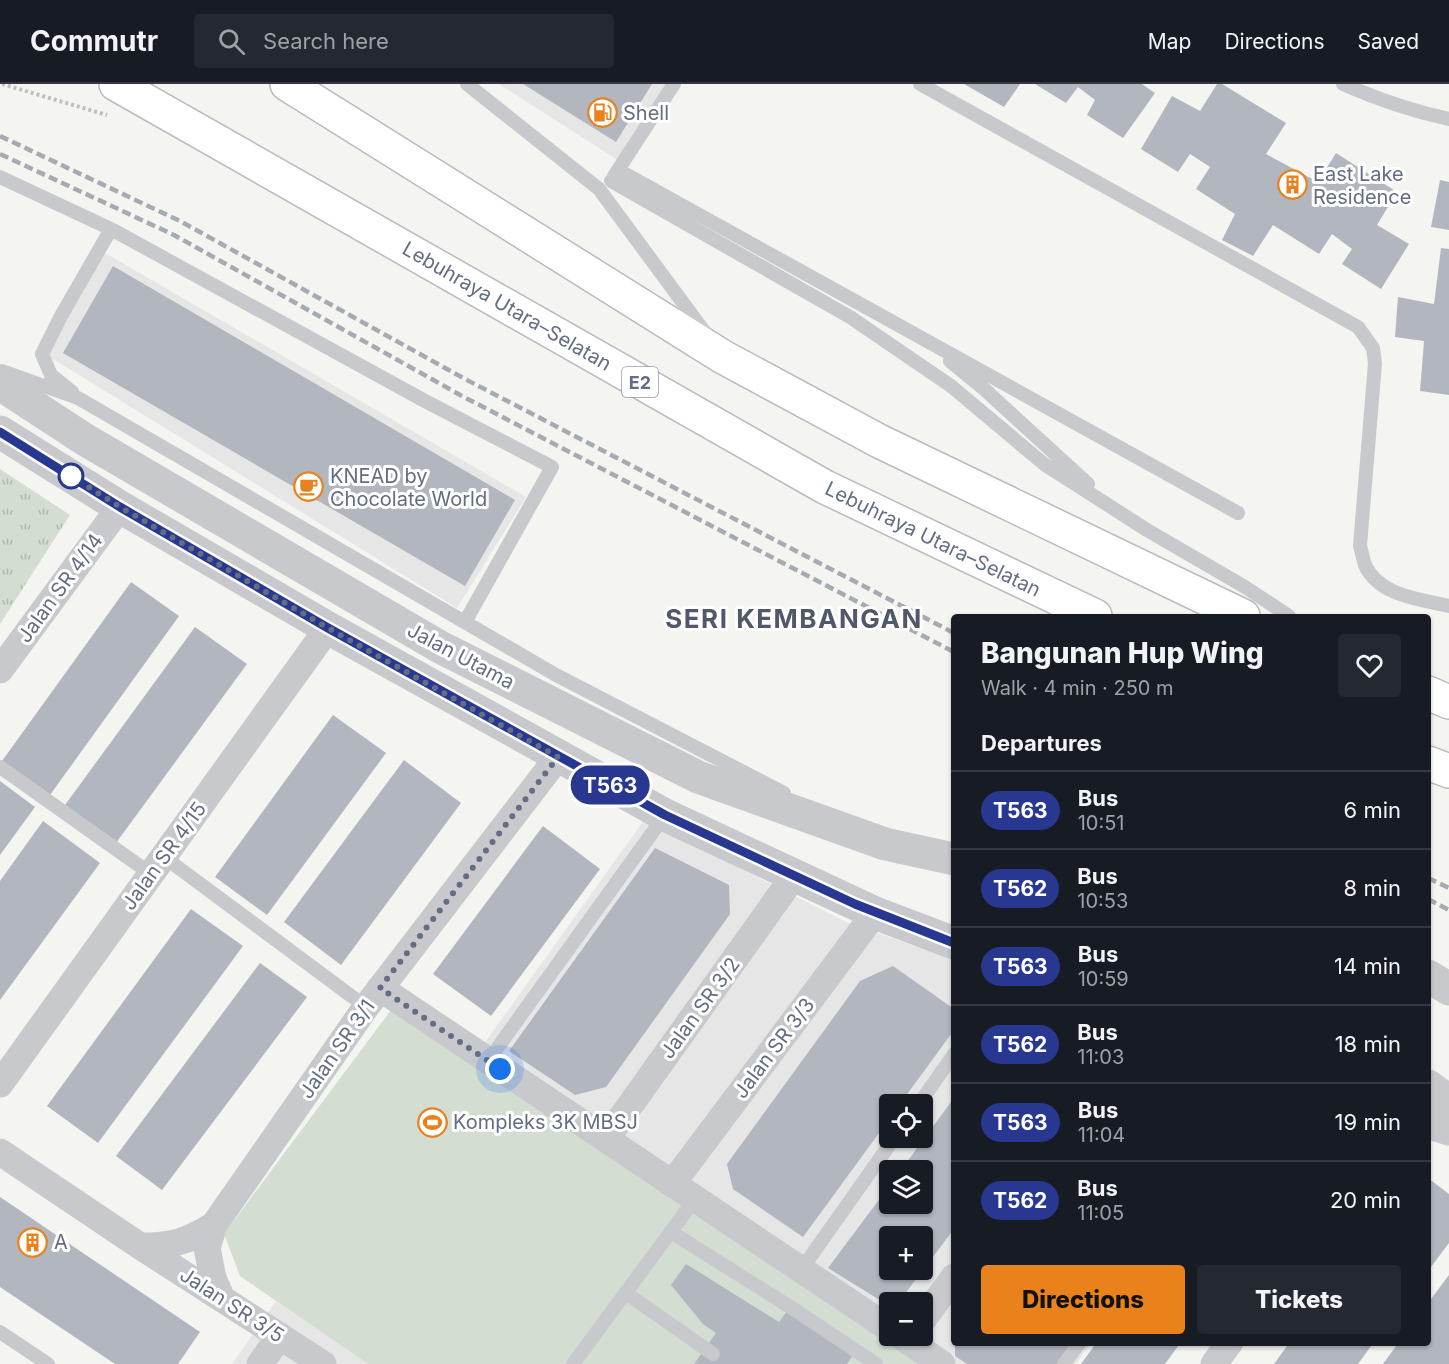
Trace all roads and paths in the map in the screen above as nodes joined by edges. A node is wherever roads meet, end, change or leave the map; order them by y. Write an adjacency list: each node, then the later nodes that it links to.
1 (2, 84): 8 (path)
2 (116, 84): 23 (highway, Lebuhraya Utara–Selatan / E2)
3 (287, 84): 14 (highway)
4 (467, 84): 11 (lane)
5 (674, 84): 11 (lane)
6 (920, 84): 22 (lane)
7 (1343, 84): 9 (lane)
8 (110, 116)
9 (1449, 119)
10 (0, 177): 12 (lane)
11 (610, 180): 13 (lane); 14 (lane); 20 (lane)
12 (111, 229): 17 (lane); 26 (lane)
13 (921, 337): 20 (lane); 21 (lane)
14 (723, 357): 24 (highway)
15 (0, 370): 17 (lane)
16 (0, 384): 36 (street, Jalan Utama)
17 (78, 398): 26 (lane)
18 (0, 432): 19 (street, Jalan Utama)
19 (120, 507): 27 (street, Jalan Utama); 28 (street, Jalan SR 4/14)
20 (1114, 508): 25 (lane)
21 (1238, 513)
22 (1449, 606)
23 (1091, 614)
24 (1239, 614)
25 (1286, 614)
26 (465, 622): 36 (lane)
27 (328, 628): 31 (street, Jalan Utama); 38 (street, Jalan SR 4/15)
28 (0, 670)
29 (1431, 694): 30 (highway)
30 (1449, 702)
31 (558, 757): 35 (street, Jalan Utama); 45 (street, Jalan SR 3/1)
32 (1431, 764): 34 (highway)
33 (0, 767): 38 (lane)
34 (1449, 771)
35 (665, 815): 39 (street, Jalan Utama); 47 (lane)
36 (885, 844): 37 (street, Jalan Utama)
37 (951, 858)
38 (157, 865): 45 (lane); 48 (street, Jalan SR 4/15)
39 (794, 876): 40 (street, Jalan Utama); 55 (street, Jalan SR 3/2)
40 (875, 913): 41 (street, Jalan Utama); 58 (street, Jalan SR 3/3)
41 (951, 942)
42 (1431, 978): 44 (street)
43 (1431, 988): 44 (street)
44 (1449, 990)
45 (373, 997): 47 (street); 60 (street, Jalan SR 3/1)
46 (951, 1058): 50 (lane)
47 (488, 1061): 55 (street)
48 (0, 1084)
49 (1431, 1088): 52 (street)
50 (925, 1094)
51 (1431, 1099): 52 (street)
52 (1449, 1103)
53 (1431, 1123): 54 (street)
54 (1449, 1129)
55 (606, 1139): 58 (street)
56 (887, 1148): 63 (lane)
57 (0, 1152): 62 (street, Jalan SR 3/5)
58 (672, 1184): 59 (street)
59 (695, 1199): 61 (lane); 63 (street)
60 (214, 1226): 62 (street, Jalan SR 3/1); 66 (street)
61 (671, 1232): 65 (lane); 79 (lane)
62 (140, 1246): 66 (street, Jalan SR 3/5)
63 (801, 1270): 68 (street)
64 (951, 1280): 67 (street)
65 (626, 1293): 74 (lane); 78 (lane)
66 (222, 1299): 70 (street, Jalan SR 3/5)
67 (933, 1301)
68 (879, 1316)
69 (0, 1332): 75 (lane)
70 (280, 1336): 76 (street); 77 (street, Jalan SR 3/5)
71 (922, 1346): 80 (street)
72 (1077, 1346): 81 (lane)
73 (1227, 1346): 82 (street)
74 (713, 1354)
75 (48, 1364)
76 (260, 1364)
77 (323, 1364)
78 (573, 1364)
79 (876, 1364)
80 (942, 1364)
81 (1064, 1364)
82 (1214, 1364)

